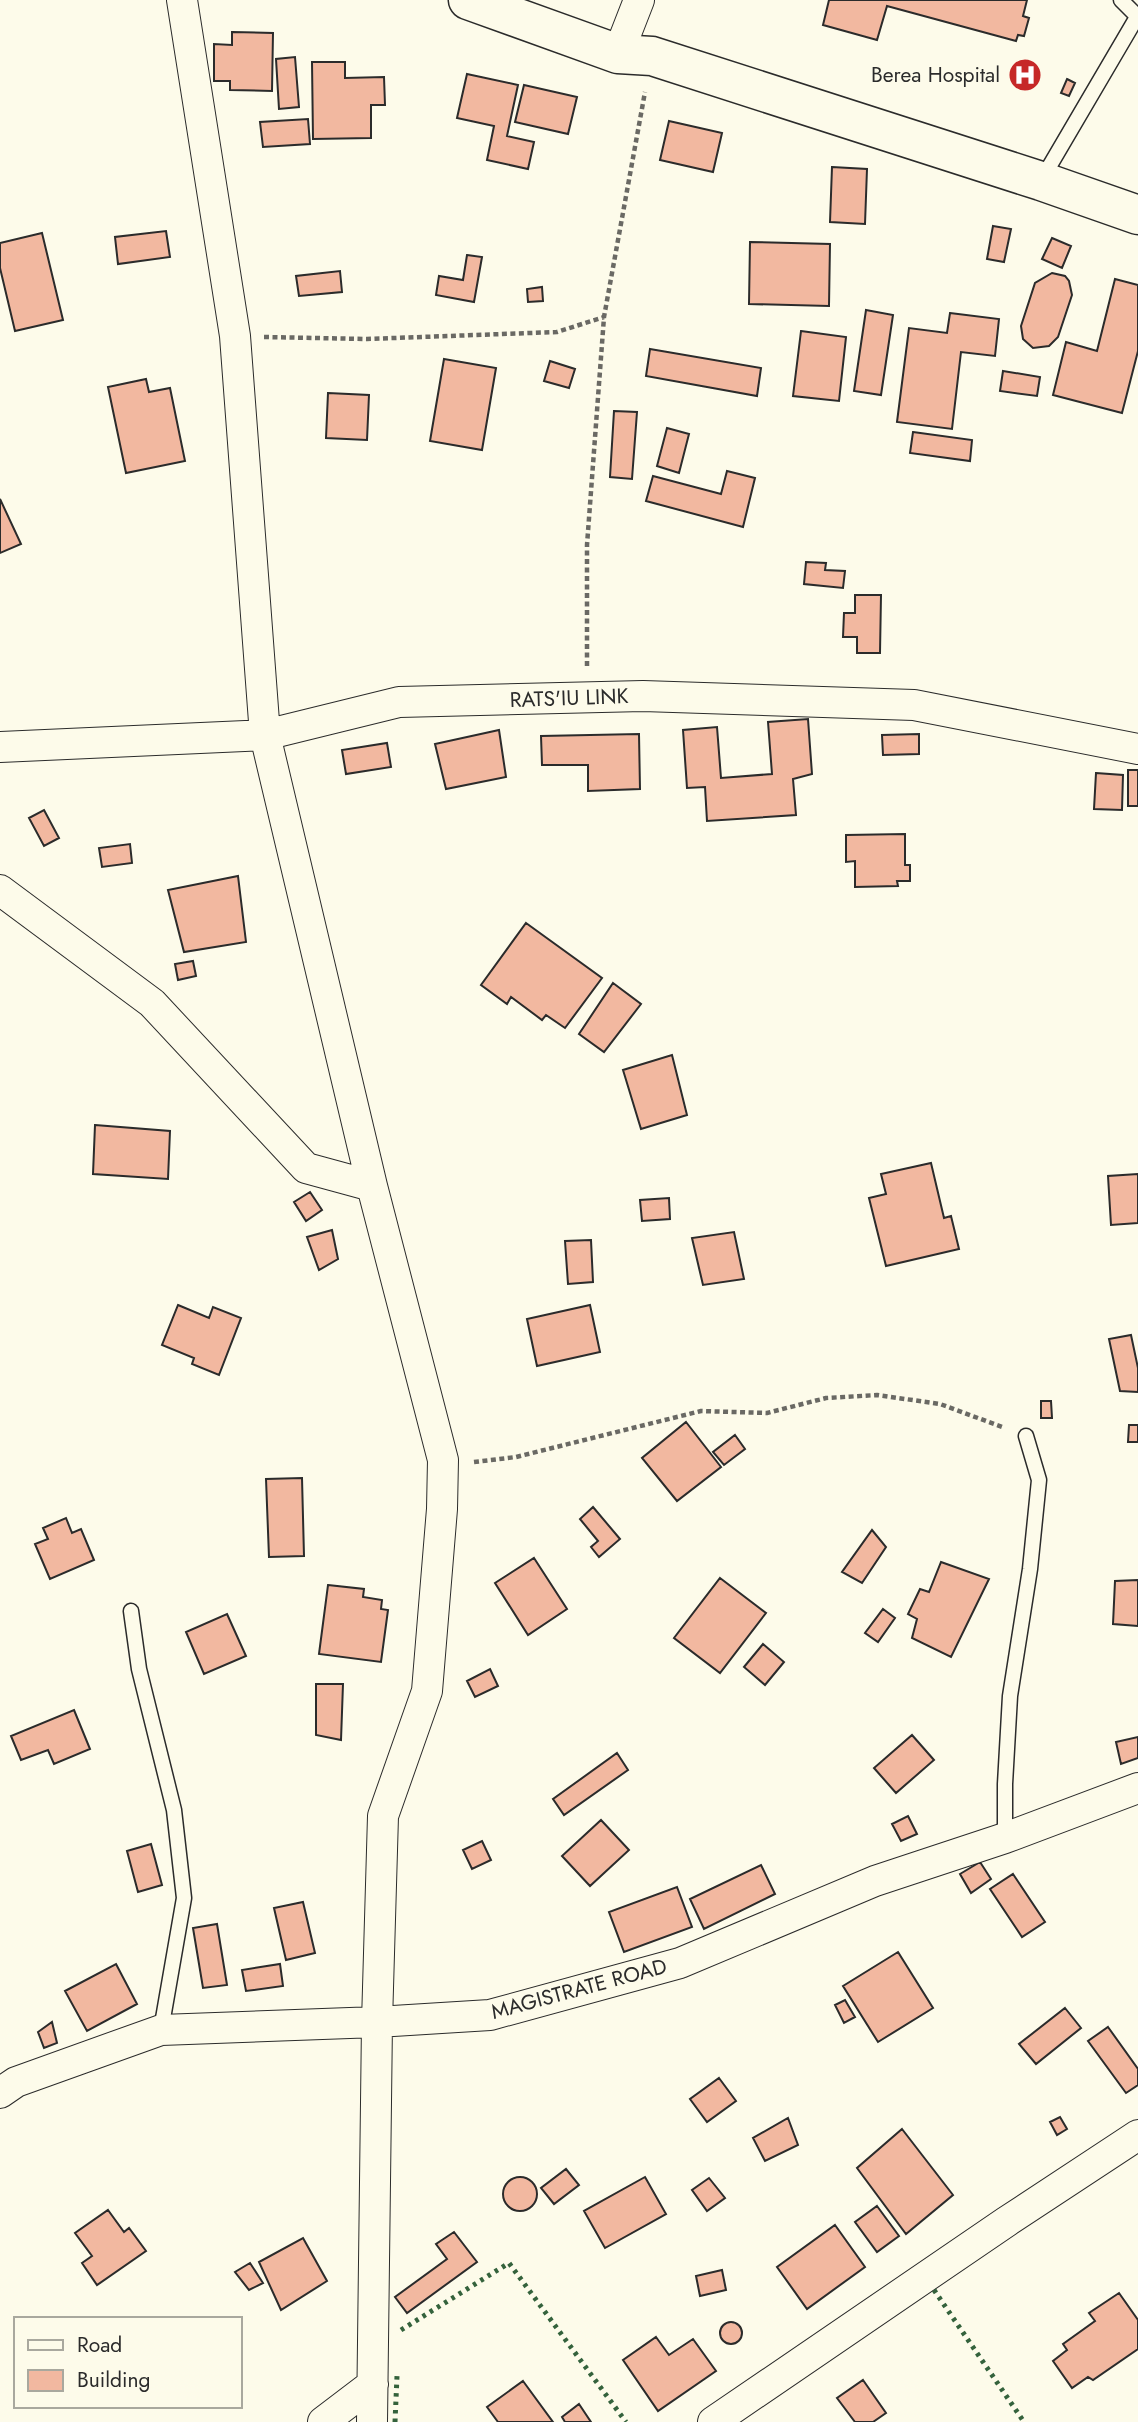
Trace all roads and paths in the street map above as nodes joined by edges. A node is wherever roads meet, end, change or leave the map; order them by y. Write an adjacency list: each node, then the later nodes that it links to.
1 (181, 0): 10 (street)
2 (468, 0): 6 (main road)
3 (639, 0): 6 (street)
4 (1121, 0): 5 (lane)
5 (1137, 17): 7 (lane)
6 (635, 55): 7 (main road); 9 (path)
7 (1041, 181): 8 (main road)
8 (1138, 215)
9 (604, 317): 10 (path); 11 (path)
10 (235, 336): 12 (street)
11 (586, 699): 12 (street, RATS'IU LINK); 14 (street, RATS'IU LINK)
12 (265, 735): 13 (street, RATS'IU LINK); 16 (street)
13 (0, 747)
14 (1138, 748)
15 (0, 890): 16 (street)
16 (372, 1186): 18 (street)
17 (1026, 1436): 18 (path); 21 (lane)
18 (443, 1460): 22 (street)
19 (131, 1611): 23 (lane)
20 (1138, 1788): 21 (street, MAGISTRATE ROAD)
21 (1005, 1838): 22 (street, MAGISTRATE ROAD)
22 (377, 2022): 23 (street, MAGISTRATE ROAD); 26 (street)
23 (161, 2030): 24 (street, MAGISTRATE ROAD)
24 (0, 2093)
25 (1138, 2135): 29 (street)
26 (373, 2384): 27 (street); 28 (street)
27 (323, 2422)
28 (372, 2422)
29 (713, 2422)

